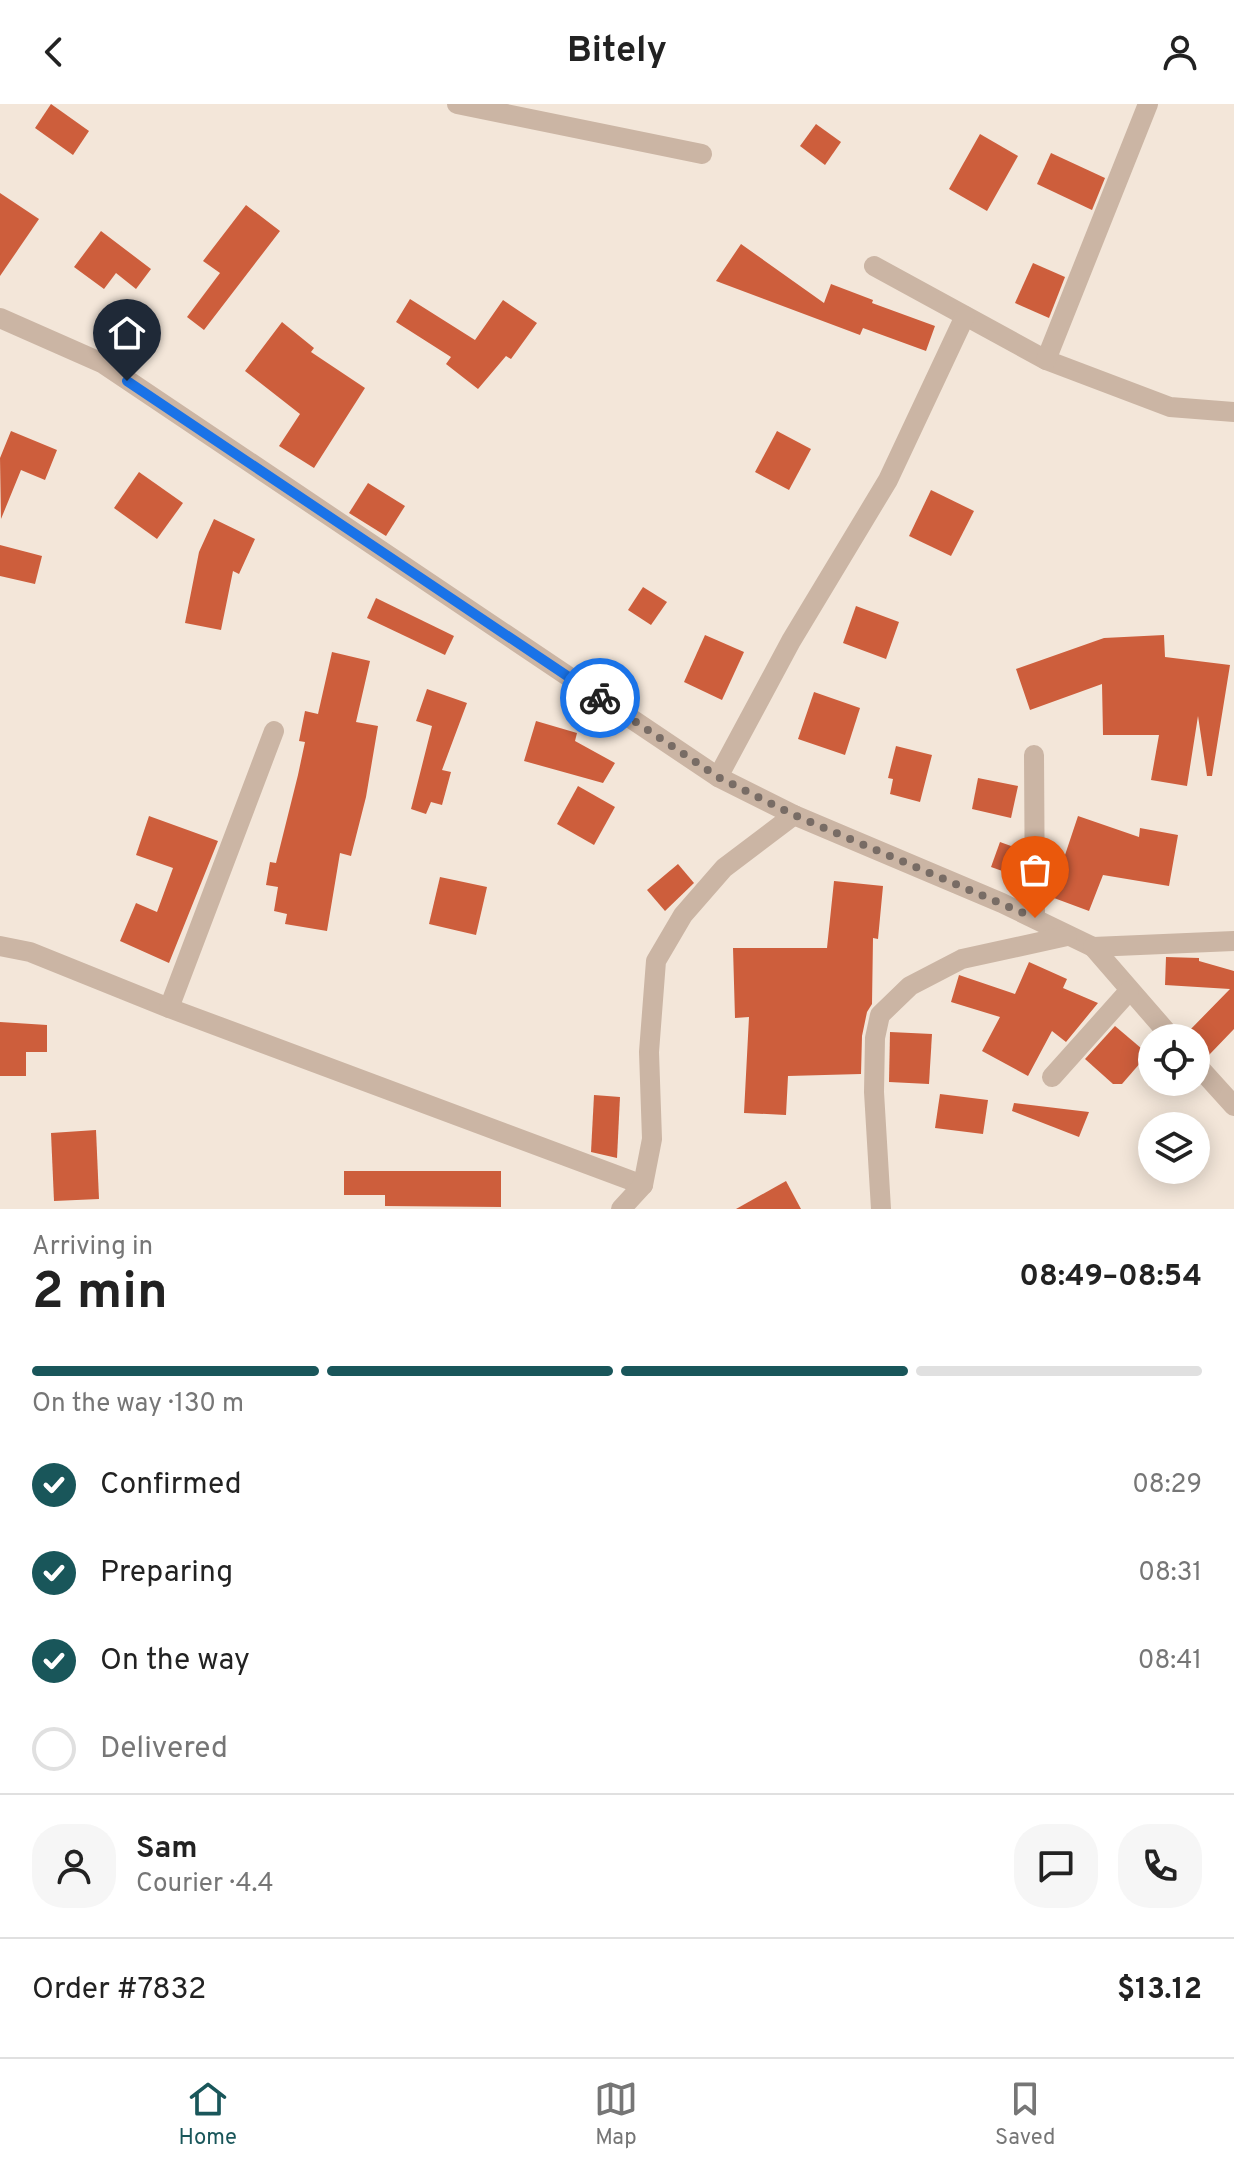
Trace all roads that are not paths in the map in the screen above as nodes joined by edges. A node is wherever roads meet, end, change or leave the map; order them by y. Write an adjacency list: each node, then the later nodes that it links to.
1 (457, 104): 3 (street)
2 (1148, 104): 7 (street)
3 (702, 154)
4 (874, 266): 5 (street)
5 (965, 316): 7 (street); 11 (street)
6 (0, 318): 11 (street)
7 (1046, 360): 8 (street)
8 (1234, 412)
9 (274, 731): 19 (street)
10 (1034, 755): 13 (street)
11 (718, 777): 12 (street)
12 (794, 815): 13 (street); 24 (street)
13 (1035, 918): 14 (street)
14 (1067, 936): 17 (street); 26 (street)
15 (1234, 941): 17 (street)
16 (0, 946): 19 (street)
17 (1093, 947): 18 (street)
18 (1129, 991): 20 (street); 21 (street)
19 (169, 1008): 24 (street)
20 (1159, 1024)
21 (1052, 1077)
22 (1210, 1079): 23 (street)
23 (1234, 1106)
24 (643, 1185): 25 (street)
25 (621, 1209)
26 (881, 1209)

